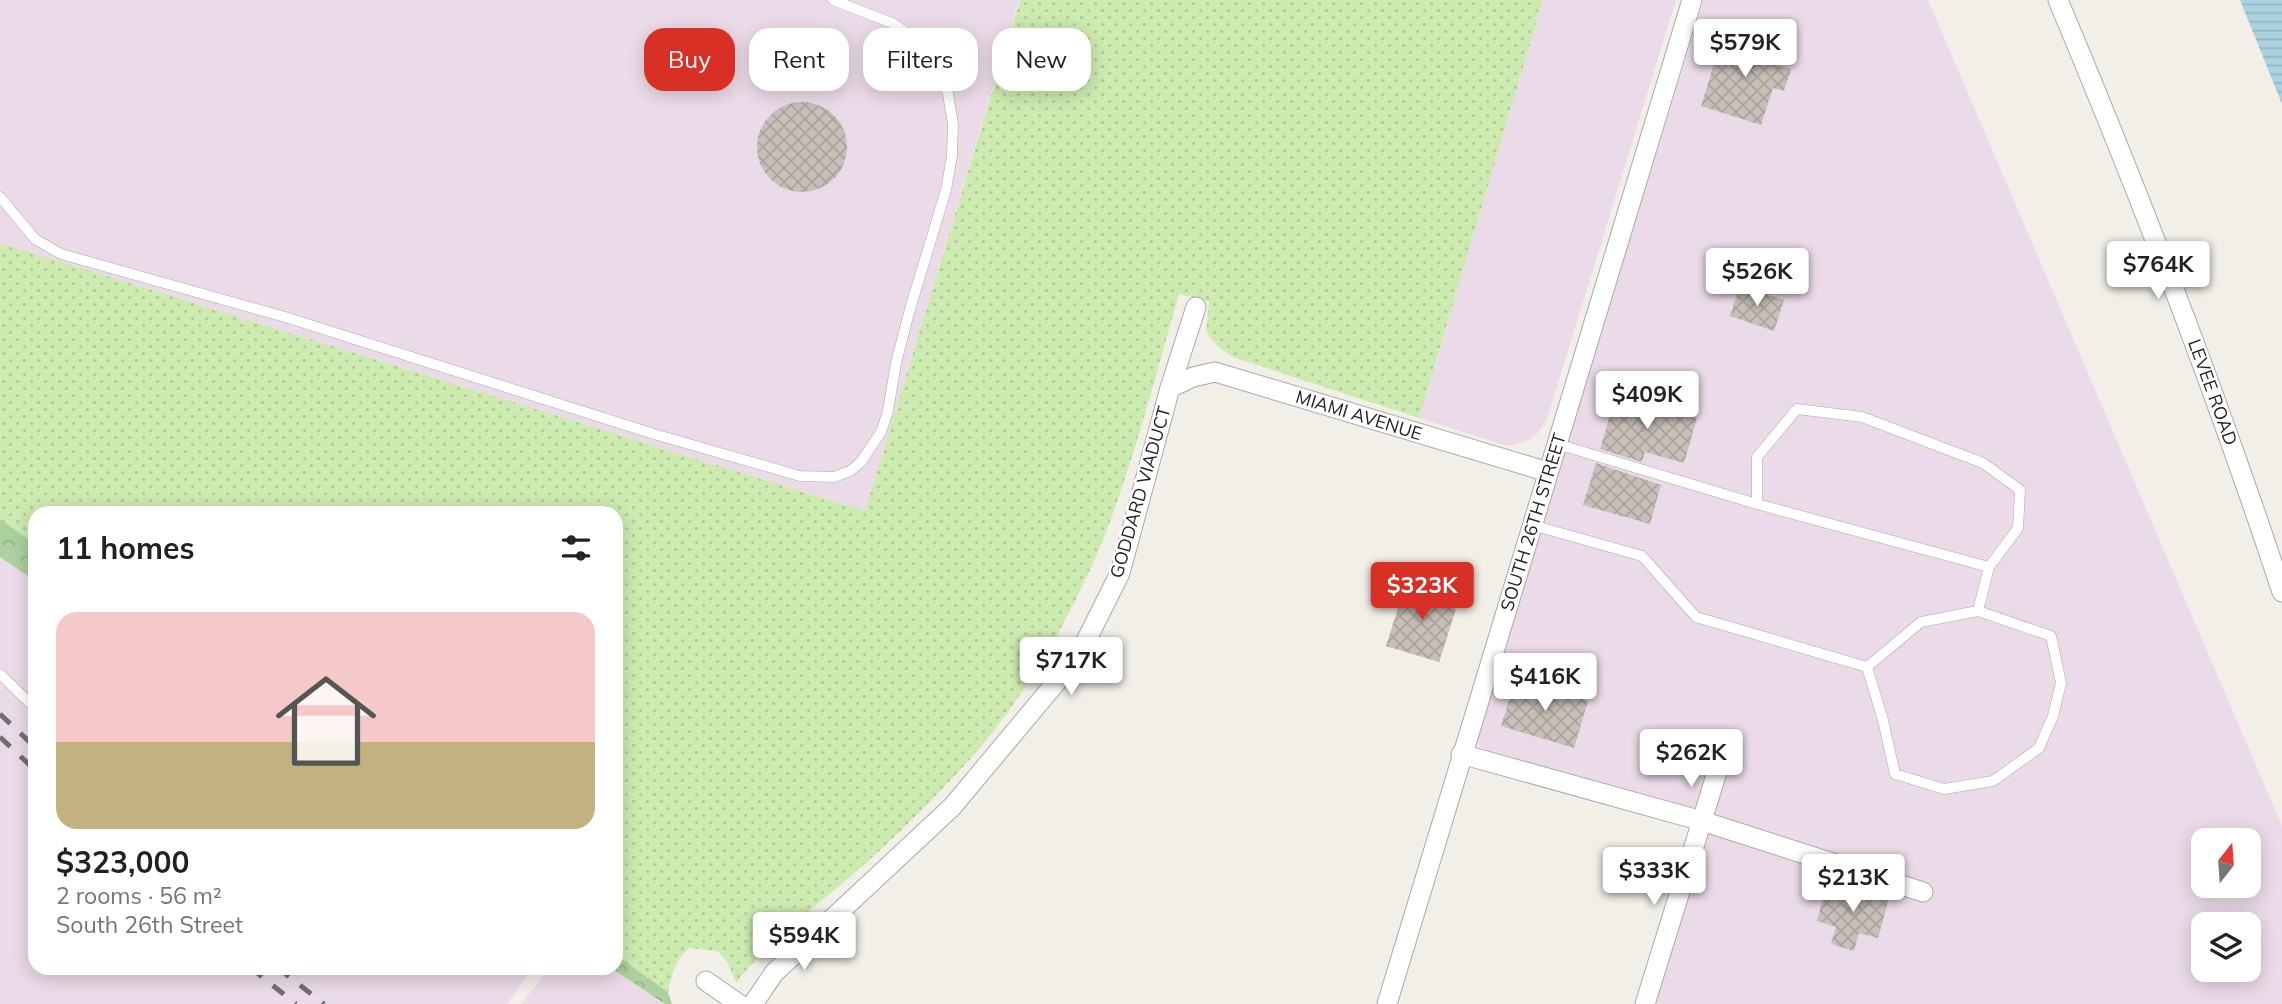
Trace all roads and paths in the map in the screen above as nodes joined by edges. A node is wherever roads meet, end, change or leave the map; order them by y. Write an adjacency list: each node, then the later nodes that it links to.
1 (834, 0): 4 (lane)
2 (1692, 0): 7 (street, SOUTH 26TH STREET)
3 (2059, 0): 12 (street, LEVEE ROAD)
4 (0, 197)
5 (1196, 307): 6 (street, GODDARD VIADUCT)
6 (1170, 388): 8 (street, MIAMI AVENUE); 23 (street, GODDARD VIADUCT)
7 (1557, 444): 8 (street, SOUTH 26TH STREET); 9 (lane)
8 (1548, 472): 10 (street, SOUTH 26TH STREET)
9 (1757, 504): 11 (lane); 11 (lane)
10 (1532, 524): 14 (lane); 17 (street, SOUTH 26TH STREET)
11 (1989, 567): 13 (lane)
12 (2282, 592)
13 (1978, 611): 14 (lane); 14 (lane)
14 (1867, 667)
15 (0, 674): 16 (lane)
16 (28, 701)
17 (1461, 754): 19 (street); 24 (street, SOUTH 26TH STREET)
18 (1718, 769): 19 (street)
19 (1702, 821): 20 (street); 25 (street)
20 (1923, 892)
21 (706, 981): 22 (street)
22 (739, 1004)
23 (753, 1004)
24 (1387, 1004)
25 (1645, 1004)

